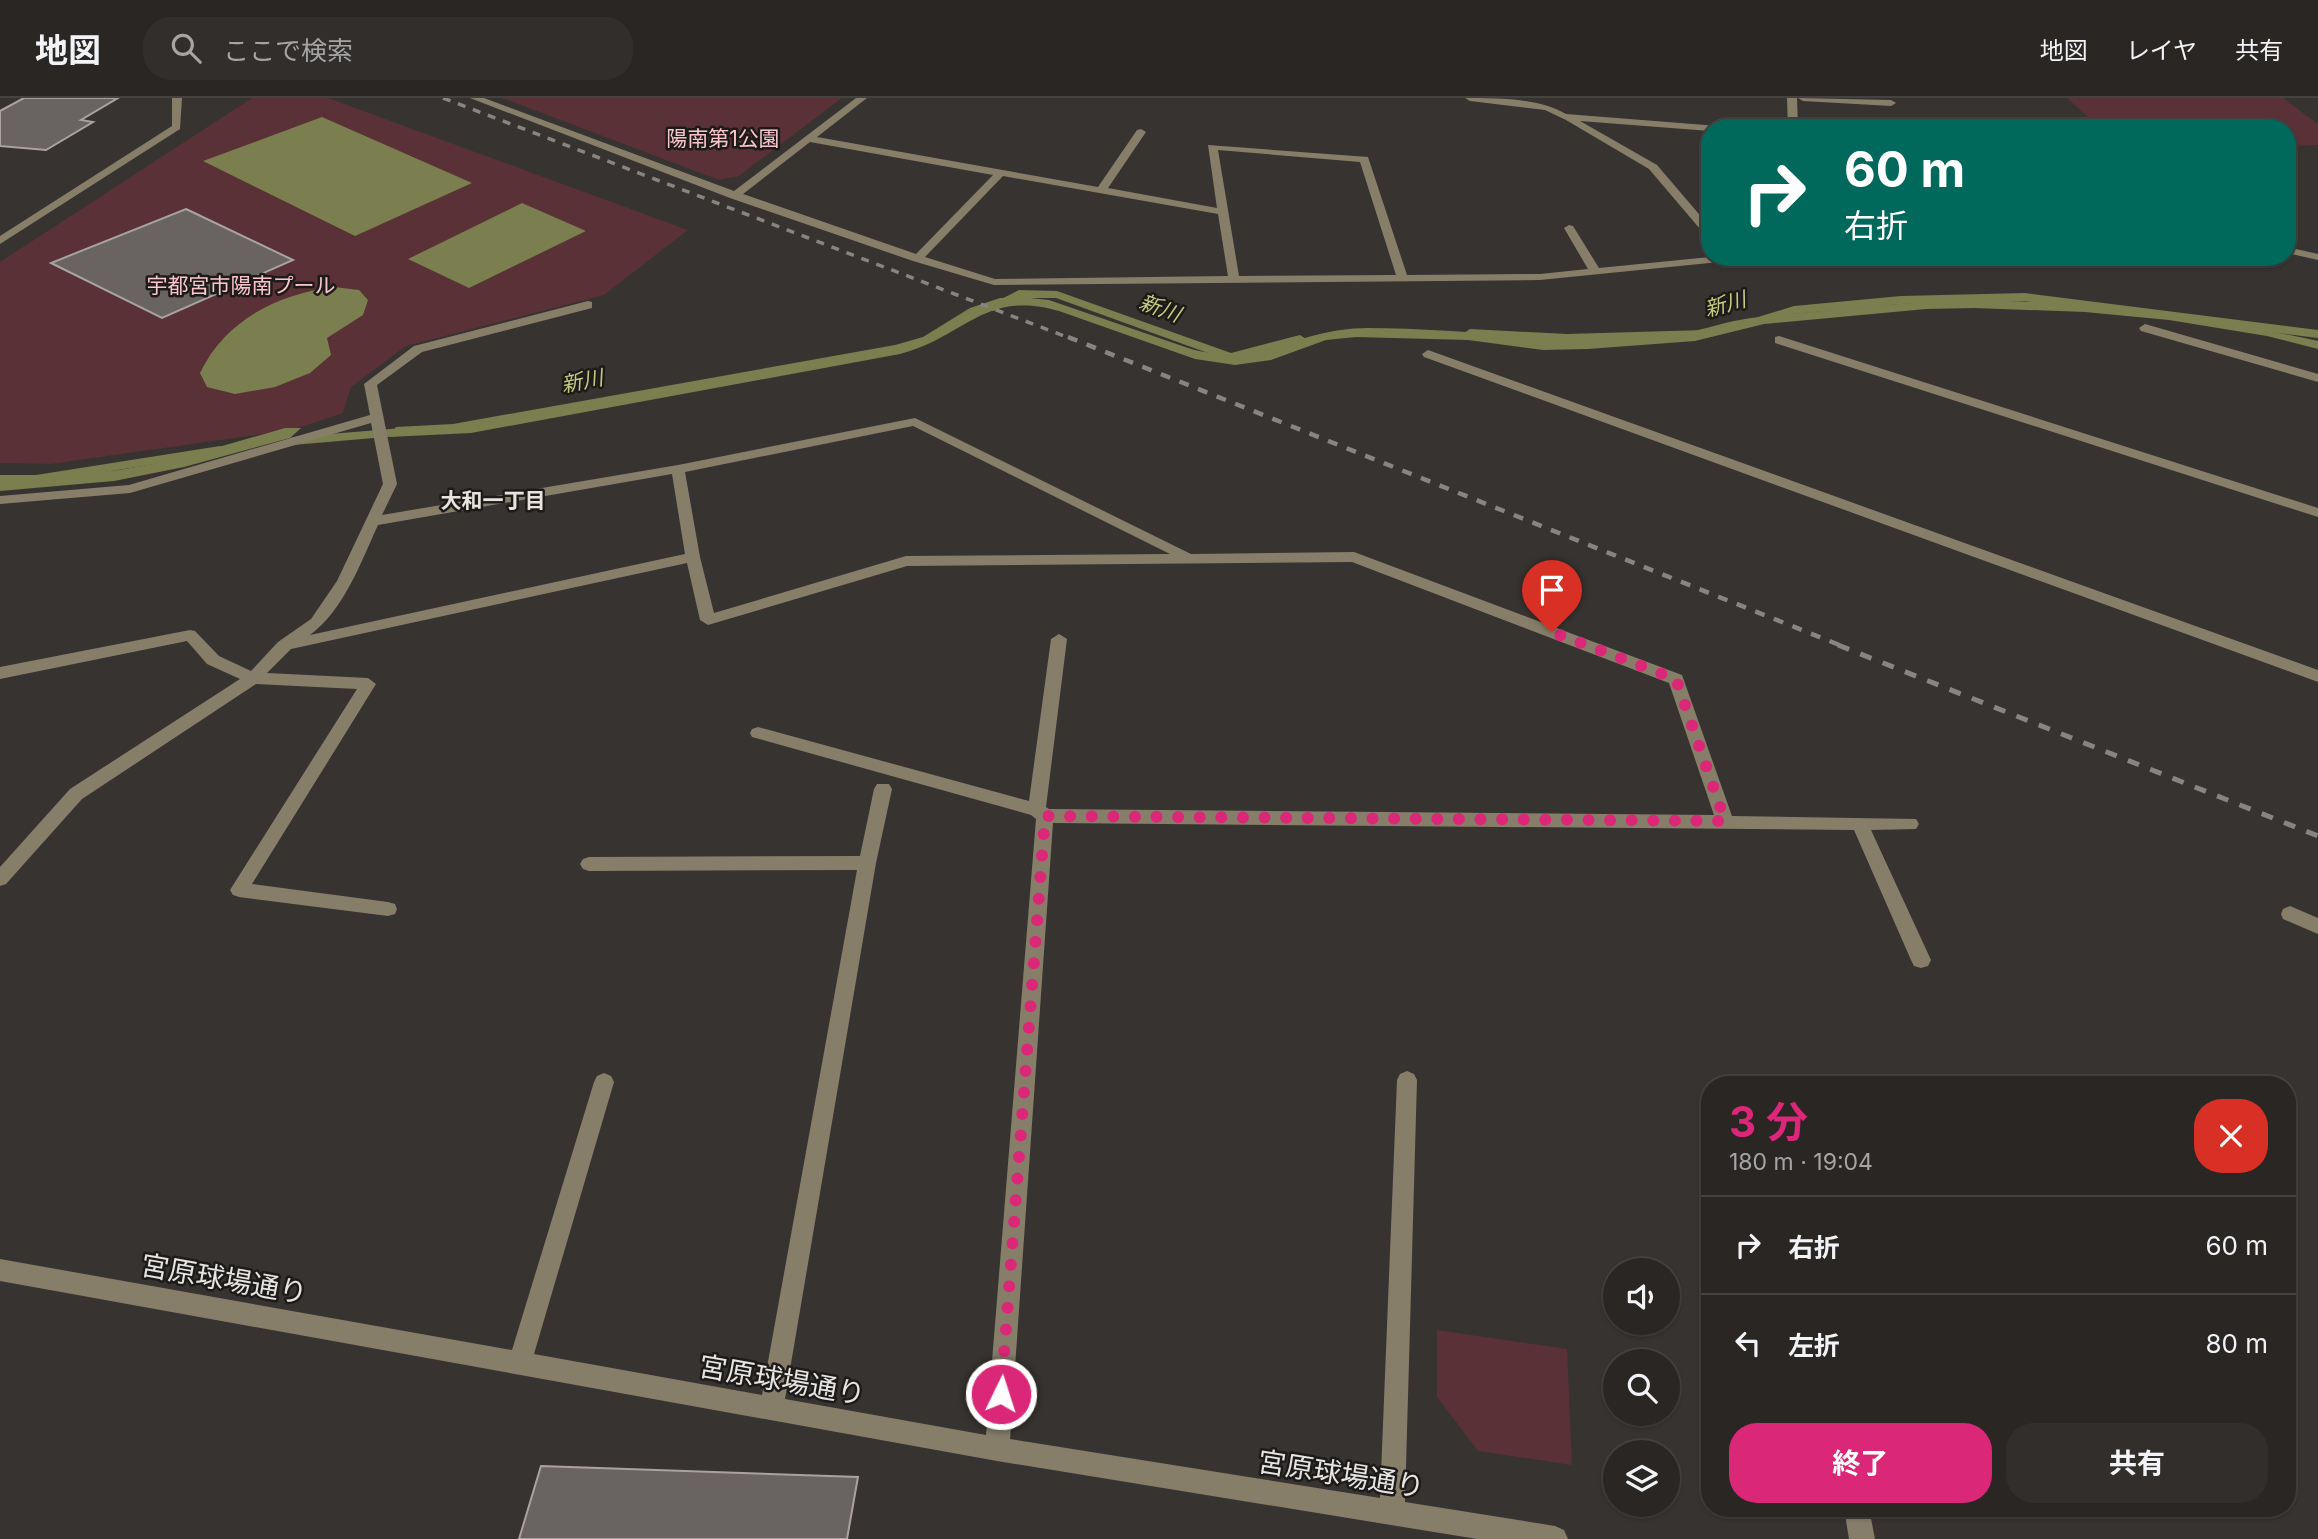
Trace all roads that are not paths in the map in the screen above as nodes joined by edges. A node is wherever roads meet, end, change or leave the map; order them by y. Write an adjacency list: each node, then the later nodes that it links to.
1 (177, 98): 19 (street)
2 (475, 98): 15 (street)
3 (862, 98): 12 (street)
4 (1470, 98): 8 (street)
5 (1792, 98): 9 (street)
6 (1803, 98): 7 (street)
7 (1891, 103)
8 (1564, 117): 10 (street); 17 (street)
9 (1793, 119)
10 (1701, 127)
11 (1141, 131): 14 (street)
12 (809, 139): 13 (street); 15 (street)
13 (999, 174): 14 (street); 22 (street)
14 (1100, 192): 16 (street)
15 (734, 196): 22 (street)
16 (1223, 212): 25 (street); 26 (street)
17 (1701, 223)
18 (1569, 228): 24 (street)
19 (0, 241)
20 (2296, 252): 21 (street)
21 (2318, 257)
22 (918, 259): 25 (street)
23 (1701, 260): 24 (street)
24 (1595, 271): 26 (street)
25 (1234, 280): 26 (street)
26 (1403, 280)
27 (588, 305): 32 (street)
28 (2145, 328): 31 (street)
29 (1779, 340): 35 (street)
30 (1428, 354): 42 (street)
31 (2318, 378)
32 (377, 417): 34 (street); 36 (street)
33 (678, 469): 36 (street); 37 (street); 38 (street)
34 (0, 500)
35 (2318, 513)
36 (370, 523): 40 (street)
37 (1186, 556): 38 (street); 47 (street)
38 (693, 557): 40 (street)
39 (1059, 639): 46 (street)
40 (284, 646): 43 (street)
41 (0, 674): 43 (street)
42 (2318, 676)
43 (253, 678): 52 (street); 53 (street)
44 (758, 733): 46 (street)
45 (883, 789): 50 (street)
46 (1041, 813): 47 (street); 62 (street)
47 (1725, 821): 49 (street)
48 (1910, 824): 49 (street)
49 (1860, 825): 56 (street)
50 (867, 863): 51 (street); 61 (street)
51 (589, 864)
52 (0, 879)
53 (388, 909)
54 (2290, 914): 55 (street)
55 (2318, 926)
56 (1920, 960)
57 (1407, 1080): 63 (street)
58 (604, 1082): 60 (street)
59 (0, 1270): 60 (street, 宮原球場通り)
60 (520, 1362): 61 (street, 宮原球場通り)
61 (771, 1409): 62 (street, 宮原球場通り)
62 (997, 1449): 63 (street, 宮原球場通り)
63 (1392, 1512): 65 (street, 宮原球場通り)
64 (1857, 1517): 66 (street)
65 (1555, 1539)
66 (1861, 1539)

